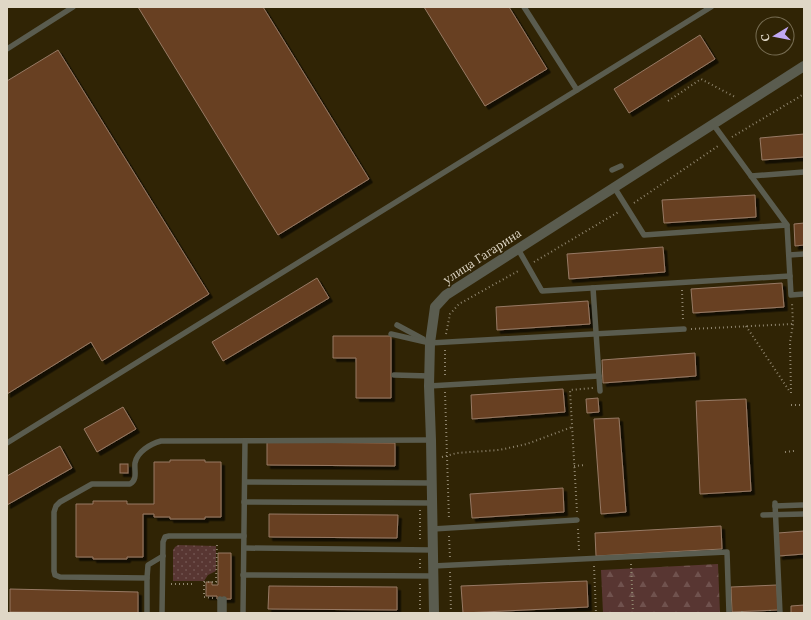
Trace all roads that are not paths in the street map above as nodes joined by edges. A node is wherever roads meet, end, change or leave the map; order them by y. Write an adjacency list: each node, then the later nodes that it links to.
1 (73, 7): 4 (lane)
2 (524, 7): 6 (lane)
3 (711, 7): 6 (lane)
4 (7, 49)
5 (804, 66): 7 (street, улица Гагарина)
6 (577, 90): 31 (lane)
7 (713, 124): 11 (lane); 12 (street, улица Гагарина)
8 (621, 166): 9 (lane)
9 (612, 170)
10 (804, 172): 11 (lane)
11 (751, 176): 13 (lane)
12 (614, 187): 13 (lane); 14 (street, улица Гагарина)
13 (787, 225): 16 (lane)
14 (518, 249): 18 (lane); 24 (street, улица Гагарина)
15 (804, 254): 16 (lane)
16 (789, 255): 17 (lane)
17 (790, 276): 18 (lane); 19 (lane)
18 (593, 288): 23 (lane)
19 (804, 294)
20 (397, 326): 24 (lane)
21 (684, 329): 23 (lane)
22 (391, 334): 24 (lane)
23 (596, 334): 24 (lane); 26 (lane)
24 (430, 343): 27 (street, улица Гагарина)
25 (394, 376): 27 (lane)
26 (599, 376): 27 (lane); 28 (lane)
27 (429, 381): 29 (street, улица Гагарина)
28 (600, 390)
29 (431, 440): 30 (lane); 33 (street, улица Гагарина)
30 (245, 441): 32 (lane); 48 (lane)
31 (7, 443)
32 (245, 482): 33 (lane); 34 (lane)
33 (432, 483): 35 (street, улица Гагарина)
34 (244, 502): 35 (lane); 42 (lane)
35 (432, 503): 41 (street, улица Гагарина)
36 (802, 505): 39 (lane)
37 (804, 514): 39 (lane)
38 (763, 515): 39 (lane)
39 (776, 515): 56 (lane)
40 (577, 520): 41 (lane)
41 (433, 528): 44 (street, улица Гагарина)
42 (244, 536): 43 (lane); 45 (lane)
43 (244, 548): 44 (lane); 47 (lane)
44 (433, 550): 46 (street, улица Гагарина)
45 (163, 556): 48 (lane); 50 (lane)
46 (433, 571): 47 (lane); 54 (street, улица Гагарина); 55 (lane)
47 (244, 575): 53 (lane)
48 (147, 578): 49 (lane)
49 (147, 613)
50 (162, 613)
51 (220, 613): 52 (lane)
52 (224, 613)
53 (243, 613)
54 (434, 613)
55 (729, 613)
56 (780, 613)

